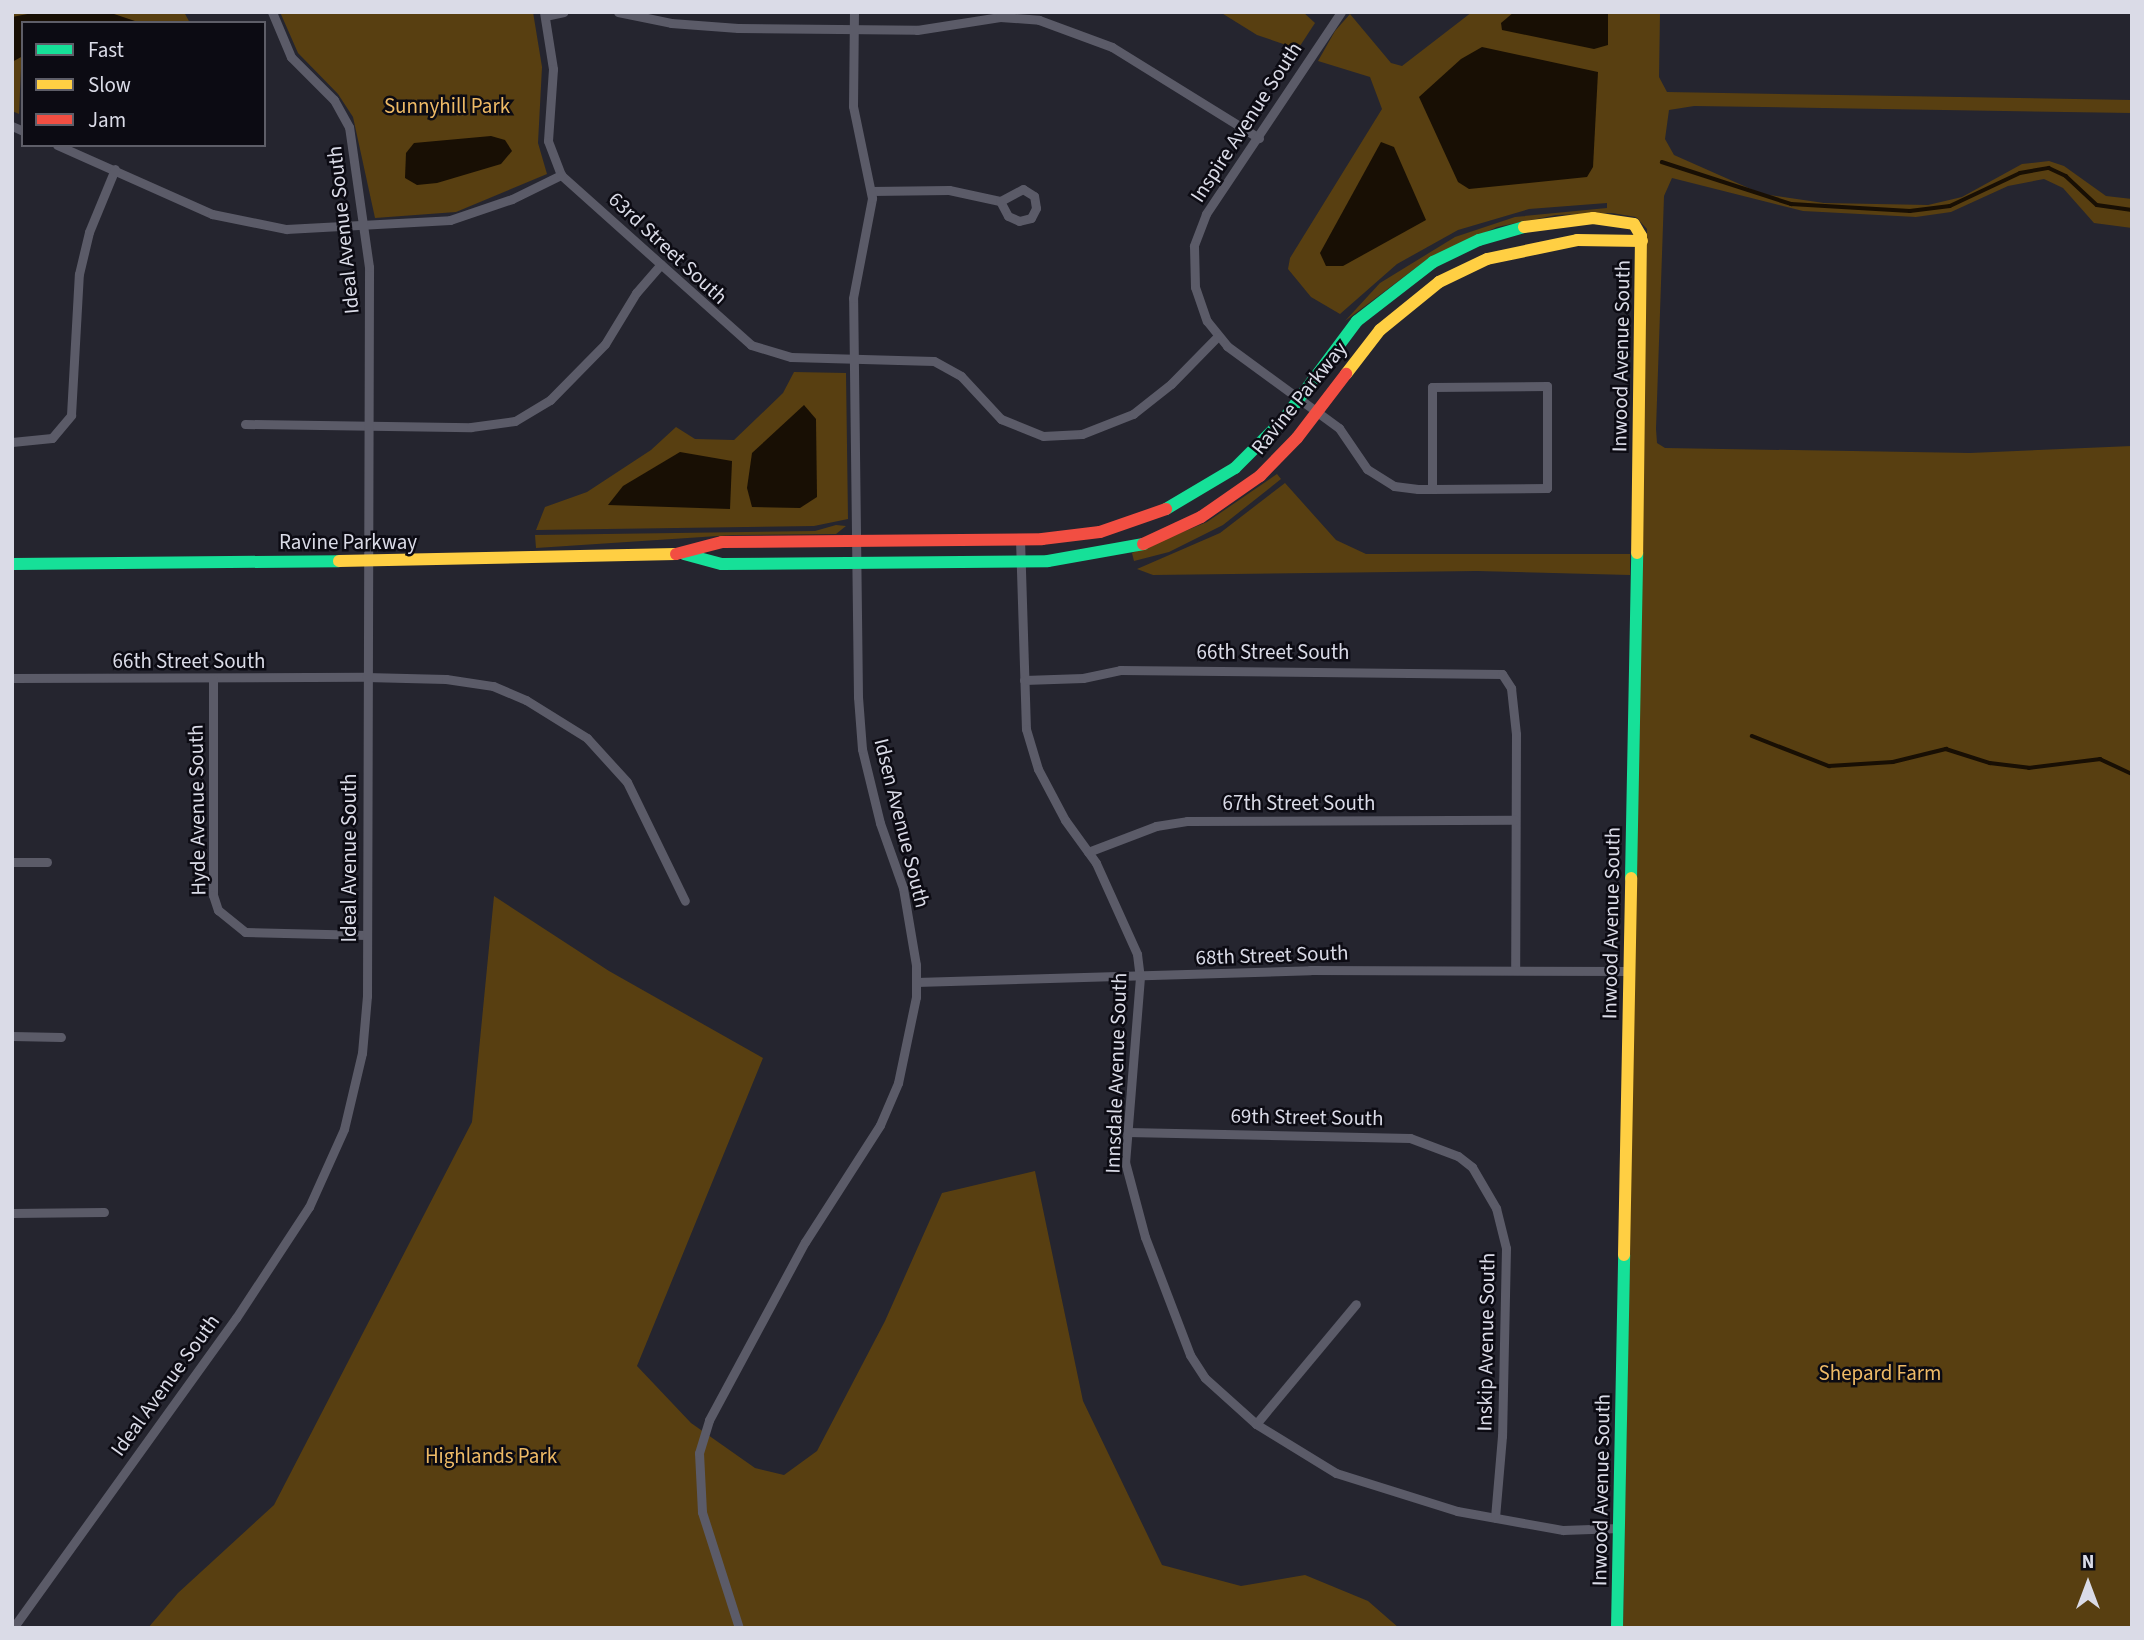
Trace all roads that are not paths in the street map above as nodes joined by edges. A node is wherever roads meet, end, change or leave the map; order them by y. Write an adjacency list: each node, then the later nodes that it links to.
1 (272, 12): 15 (street, Ideal Avenue South)
2 (564, 12): 6 (street)
3 (618, 12): 7 (street)
4 (853, 12): 7 (street, Idsen Avenue South)
5 (1341, 12): 8 (street, Inspire Avenue South)
6 (545, 14): 11 (street)
7 (853, 29): 8 (street); 12 (street, Idsen Avenue South)
8 (1259, 138): 18 (street, Inspire Avenue South)
9 (62, 147): 10 (street)
10 (115, 169): 15 (street); 24 (street)
11 (561, 175): 15 (street); 17 (street, 63rd Street South)
12 (871, 191): 13 (street); 19 (street, Idsen Avenue South)
13 (999, 201)
14 (1631, 223): 16 (street, Inwood Avenue South); 20 (street, Ravine Parkway)
15 (363, 227): 23 (street, Ideal Avenue South)
16 (1642, 241): 21 (street, Ravine Parkway); 44 (street, Inwood Avenue South)
17 (661, 264): 19 (street, 63rd Street South); 23 (street)
18 (1218, 336): 19 (street, 63rd Street South); 20 (street, Inspire Avenue South)
19 (853, 358): 27 (street, Idsen Avenue South)
20 (1299, 400): 21 (street, Inspire Avenue South); 26 (street, Ravine Parkway)
21 (1316, 412): 25 (street, Inspire Avenue South); 30 (street, Ravine Parkway)
22 (245, 424): 23 (street)
23 (368, 425): 29 (street, Ideal Avenue South)
24 (12, 442)
25 (1432, 489): 25 (street, Inspire Avenue South)
26 (1020, 539): 27 (street, Ravine Parkway); 30 (street, Innsdale Avenue South)
27 (855, 540): 28 (street, Ravine Parkway); 31 (street, Idsen Avenue South)
28 (683, 554): 29 (street, Ravine Parkway); 31 (street, Ravine Parkway)
29 (367, 561): 32 (street, Ravine Parkway); 33 (street, Ideal Avenue South)
30 (1020, 561): 31 (street, Ravine Parkway); 36 (street, Innsdale Avenue South)
31 (855, 562): 46 (street, Idsen Avenue South)
32 (12, 564)
33 (366, 677): 35 (street, 66th Street South); 41 (street, 66th Street South); 42 (street, Ideal Avenue South)
34 (12, 678): 35 (street, 66th Street South)
35 (213, 679): 42 (street, Hyde Avenue South)
36 (1024, 680): 37 (street, 66th Street South); 38 (street, Innsdale Avenue South)
37 (1515, 820): 38 (street, 67th Street South); 43 (street)
38 (1088, 852): 45 (street, Innsdale Avenue South)
39 (12, 862): 40 (street)
40 (47, 862)
41 (685, 901)
42 (367, 935): 57 (street, Ideal Avenue South)
43 (1515, 970): 44 (street, 68th Street South); 45 (street, 68th Street South)
44 (1629, 971): 56 (street, Inwood Avenue South)
45 (1140, 977): 46 (street, 68th Street South); 49 (street, Innsdale Avenue South)
46 (916, 982): 58 (street, Idsen Avenue South)
47 (12, 1036): 48 (street)
48 (61, 1037)
49 (1127, 1132): 50 (street, 69th Street South); 54 (street, Innsdale Avenue South)
50 (1476, 1172): 55 (street, Inskip Avenue South)
51 (104, 1212): 52 (street)
52 (12, 1213)
53 (1356, 1304): 54 (street)
54 (1256, 1424): 55 (street, Innsdale Avenue South)
55 (1495, 1518): 56 (street, Innsdale Avenue South)
56 (1619, 1528): 59 (street, Inwood Avenue South)
57 (13, 1628)
58 (739, 1628)
59 (1618, 1628)

